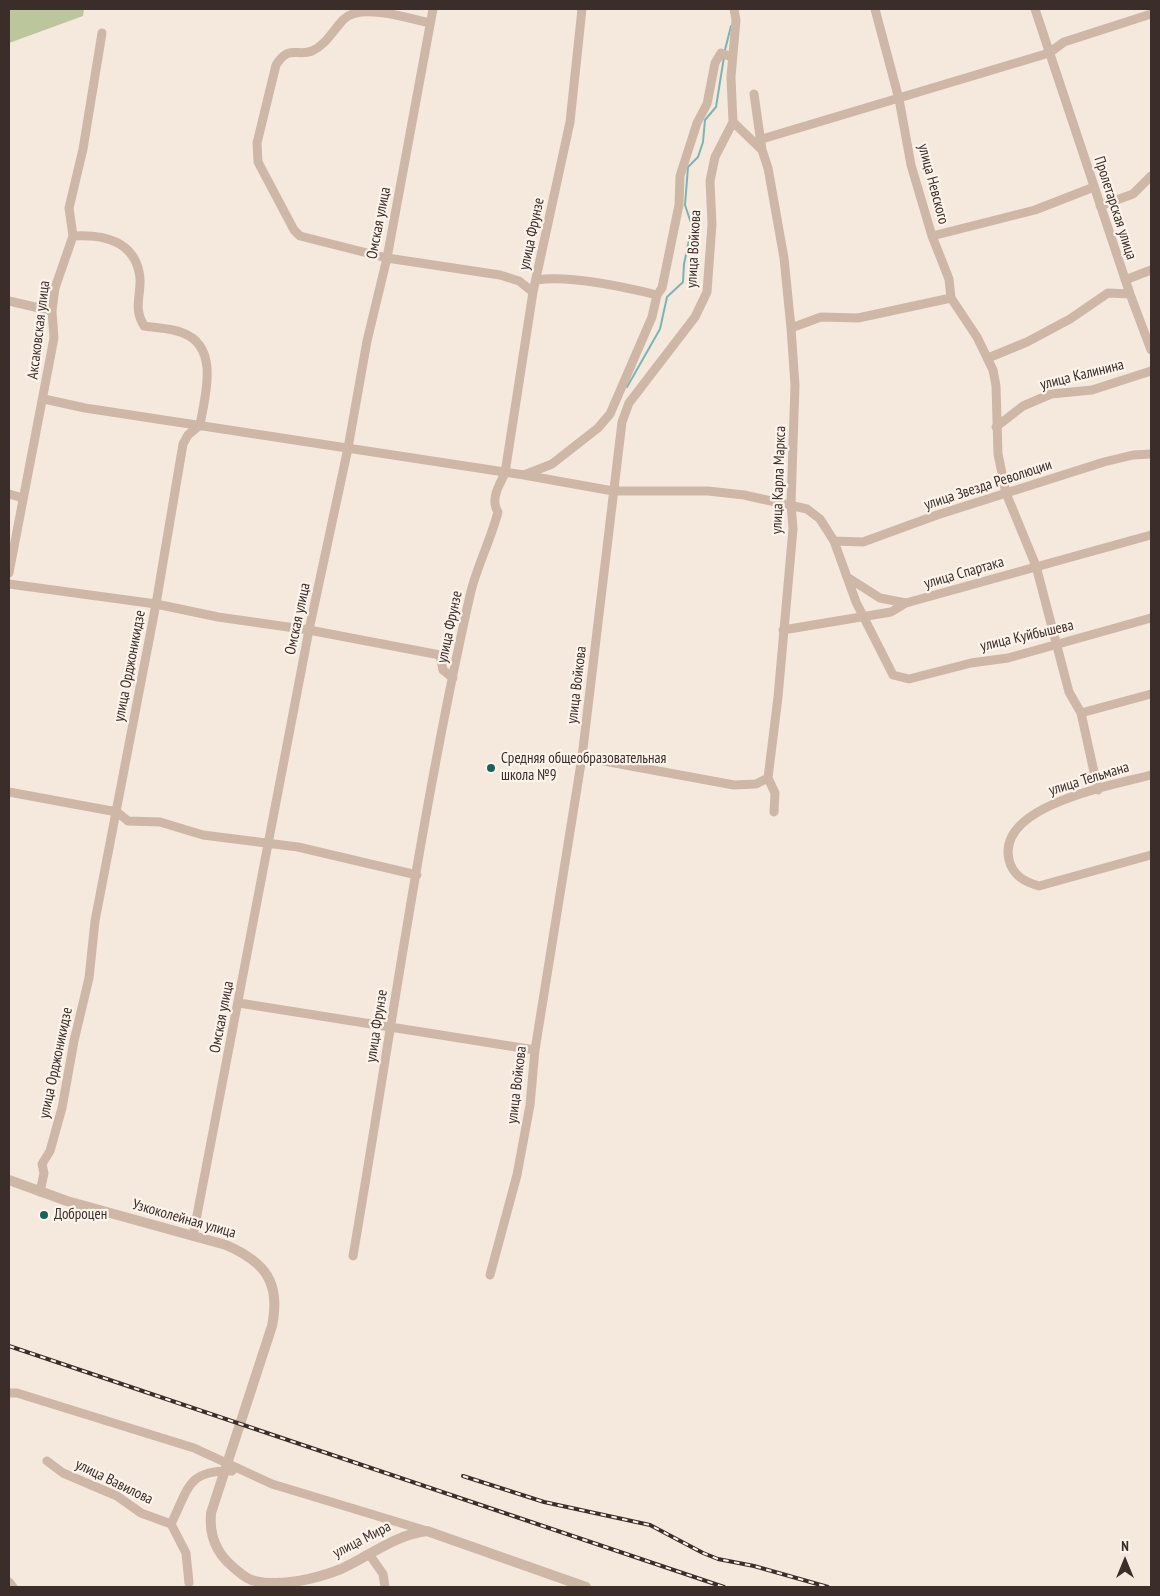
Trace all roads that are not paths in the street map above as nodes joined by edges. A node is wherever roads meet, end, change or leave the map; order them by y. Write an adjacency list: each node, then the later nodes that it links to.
1 (433, 9): 7 (street, Омская улица)
2 (582, 9): 23 (street, улица Фрунзе)
3 (734, 9): 10 (street)
4 (874, 9): 12 (street, улица Невского)
5 (1035, 9): 9 (street, Пролетарская улица)
6 (1151, 14): 9 (street)
7 (429, 23): 21 (street, Омская улица); 21 (street)
8 (102, 33): 19 (street, Аксаковская улица)
9 (1049, 53): 12 (street); 17 (street, Пролетарская улица)
10 (727, 55): 13 (street); 27 (street, улица Войкова)
11 (754, 94): 14 (street, улица Карла Маркса)
12 (898, 99): 14 (street); 20 (street, улица Невского)
13 (733, 122): 15 (street, улица Карла Маркса); 42 (street, улица Войкова)
14 (762, 139): 15 (street, улица Карла Маркса)
15 (762, 150): 31 (street, улица Карла Маркса)
16 (1151, 176): 18 (street)
17 (1094, 187): 18 (street, Пролетарская улица); 20 (street)
18 (1100, 206): 24 (street, Пролетарская улица)
19 (73, 236): 30 (street, Аксаковская улица); 36 (street)
20 (932, 236): 28 (street, улица Невского)
21 (387, 258): 25 (street); 38 (street, Омская улица)
22 (1151, 270): 24 (street)
23 (537, 280): 25 (street, улица Фрунзе); 27 (street)
24 (1125, 280): 26 (street, Пролетарская улица)
25 (534, 292): 40 (street, улица Фрунзе)
26 (1130, 294): 32 (street, Пролетарская улица); 33 (street)
27 (657, 295): 41 (street, улица Войкова)
28 (951, 298): 31 (street); 33 (street, улица Невского)
29 (9, 301): 30 (street)
30 (52, 311): 35 (street, Аксаковская улица)
31 (791, 328): 46 (street, улица Карла Маркса)
32 (1151, 350)
33 (988, 358): 37 (street, улица Невского)
34 (1151, 371): 37 (street, улица Калинина)
35 (44, 399): 36 (street); 45 (street, Аксаковская улица)
36 (200, 425): 38 (street); 54 (street, улица Орджоникидзе)
37 (996, 427): 43 (street, улица Невского)
38 (348, 448): 40 (street); 57 (street, Омская улица)
39 (1151, 454): 43 (street, улица Звезда Революции)
40 (505, 473): 41 (street); 60 (street, улица Фрунзе)
41 (524, 475): 42 (street)
42 (613, 492): 46 (street); 63 (street, улица Войкова)
43 (1006, 493): 48 (street, улица Звезда Революции); 49 (street, улица Невского)
44 (9, 494): 45 (street)
45 (24, 498): 50 (street, Аксаковская улица)
46 (791, 504): 48 (street); 58 (street, улица Карла Маркса)
47 (1151, 535): 49 (street, улица Спартака)
48 (834, 541): 51 (street)
49 (1036, 566): 53 (street, улица Спартака); 59 (street, улица Невского)
50 (9, 574)
51 (847, 577): 53 (street); 55 (street)
52 (9, 584): 54 (street)
53 (906, 603): 55 (street, улица Спартака)
54 (156, 604): 57 (street); 68 (street, улица Орджоникидзе)
55 (864, 616): 58 (street, улица Спартака); 59 (street, улица Куйбышева)
56 (1151, 618): 59 (street, улица Куйбышева)
57 (310, 630): 60 (street); 70 (street, Омская улица)
58 (783, 630): 65 (street, улица Карла Маркса)
59 (1055, 645): 62 (street, улица Невского)
60 (453, 678): 72 (street, улица Фрунзе)
61 (1151, 694): 62 (street)
62 (1081, 713): 66 (street, улица Невского)
63 (582, 757): 65 (street); 75 (street, улица Войкова)
64 (1151, 775): 66 (street, улица Тельмана)
65 (768, 778): 69 (street, улица Карла Маркса)
66 (1098, 790): 71 (street, улица Тельмана)
67 (9, 792): 68 (street)
68 (117, 812): 70 (street); 77 (street, улица Орджоникидзе)
69 (774, 812)
70 (268, 845): 72 (street); 73 (street, Омская улица)
71 (1151, 855)
72 (417, 875): 74 (street, улица Фрунзе)
73 (239, 1003): 74 (street); 78 (street, Омская улица)
74 (392, 1029): 75 (street); 79 (street, улица Фрунзе)
75 (535, 1050): 80 (street, улица Войкова)
76 (9, 1180): 77 (street, Узкоколейная улица)
77 (40, 1192): 78 (street, Узкоколейная улица)
78 (193, 1236): 84 (street, Узкоколейная улица)
79 (353, 1256)
80 (490, 1275)
81 (9, 1393): 83 (street)
82 (47, 1461): 85 (street, улица Вавилова)
83 (244, 1471): 85 (street); 86 (street)
84 (219, 1490): 87 (street, улица Мира)
85 (171, 1524): 89 (street)
86 (427, 1531): 87 (street, улица Мира); 92 (street)
87 (369, 1554): 91 (street)
88 (9, 1582): 90 (street)
89 (190, 1586)
90 (13, 1587)
91 (384, 1587)
92 (586, 1587)

